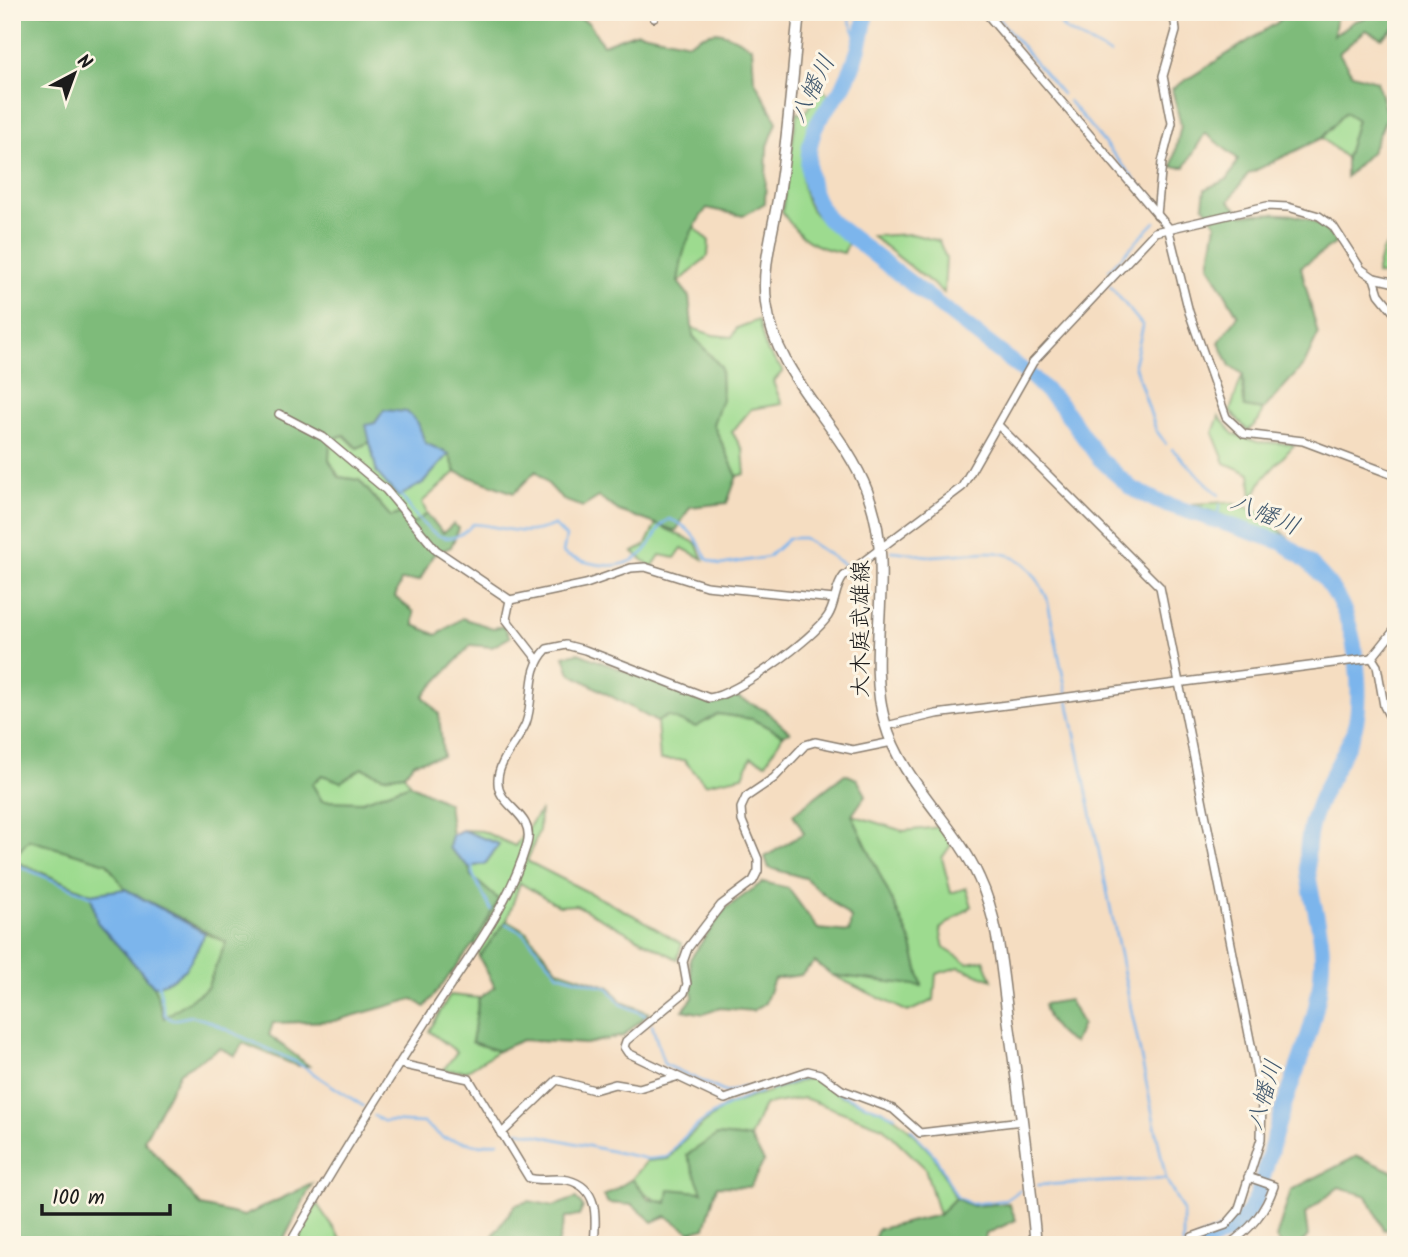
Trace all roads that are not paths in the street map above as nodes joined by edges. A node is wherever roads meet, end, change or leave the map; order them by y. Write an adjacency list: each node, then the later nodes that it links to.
1 (799, 12): 12 (main road, 大木庭武雄線)
2 (985, 12): 4 (street)
3 (1168, 12): 4 (street)
4 (1157, 215): 5 (street)
5 (1168, 228): 6 (street); 10 (street); 11 (street)
6 (1374, 278): 7 (street); 8 (street)
7 (1396, 283)
8 (1396, 315)
9 (279, 414): 14 (street)
10 (999, 426): 12 (street); 18 (street)
11 (1396, 476)
12 (881, 548): 13 (street); 19 (main road, 大木庭武雄線)
13 (834, 599): 14 (street); 17 (street)
14 (510, 600): 17 (street)
15 (1396, 628): 16 (street)
16 (1370, 658): 18 (street); 20 (street)
17 (537, 659): 22 (street)
18 (1179, 682): 19 (street); 26 (street)
19 (886, 726): 21 (main road, 大木庭武雄線)
20 (1396, 729)
21 (892, 742): 23 (street); 24 (main road, 大木庭武雄線)
22 (400, 1064): 25 (street); 28 (street)
23 (676, 1077): 24 (street); 25 (street)
24 (1022, 1121): 30 (main road, 大木庭武雄線)
25 (501, 1134): 29 (street)
26 (1248, 1177): 27 (street); 31 (street)
27 (1192, 1237)
28 (289, 1245)
29 (594, 1245)
30 (1036, 1245)
31 (1228, 1245)

